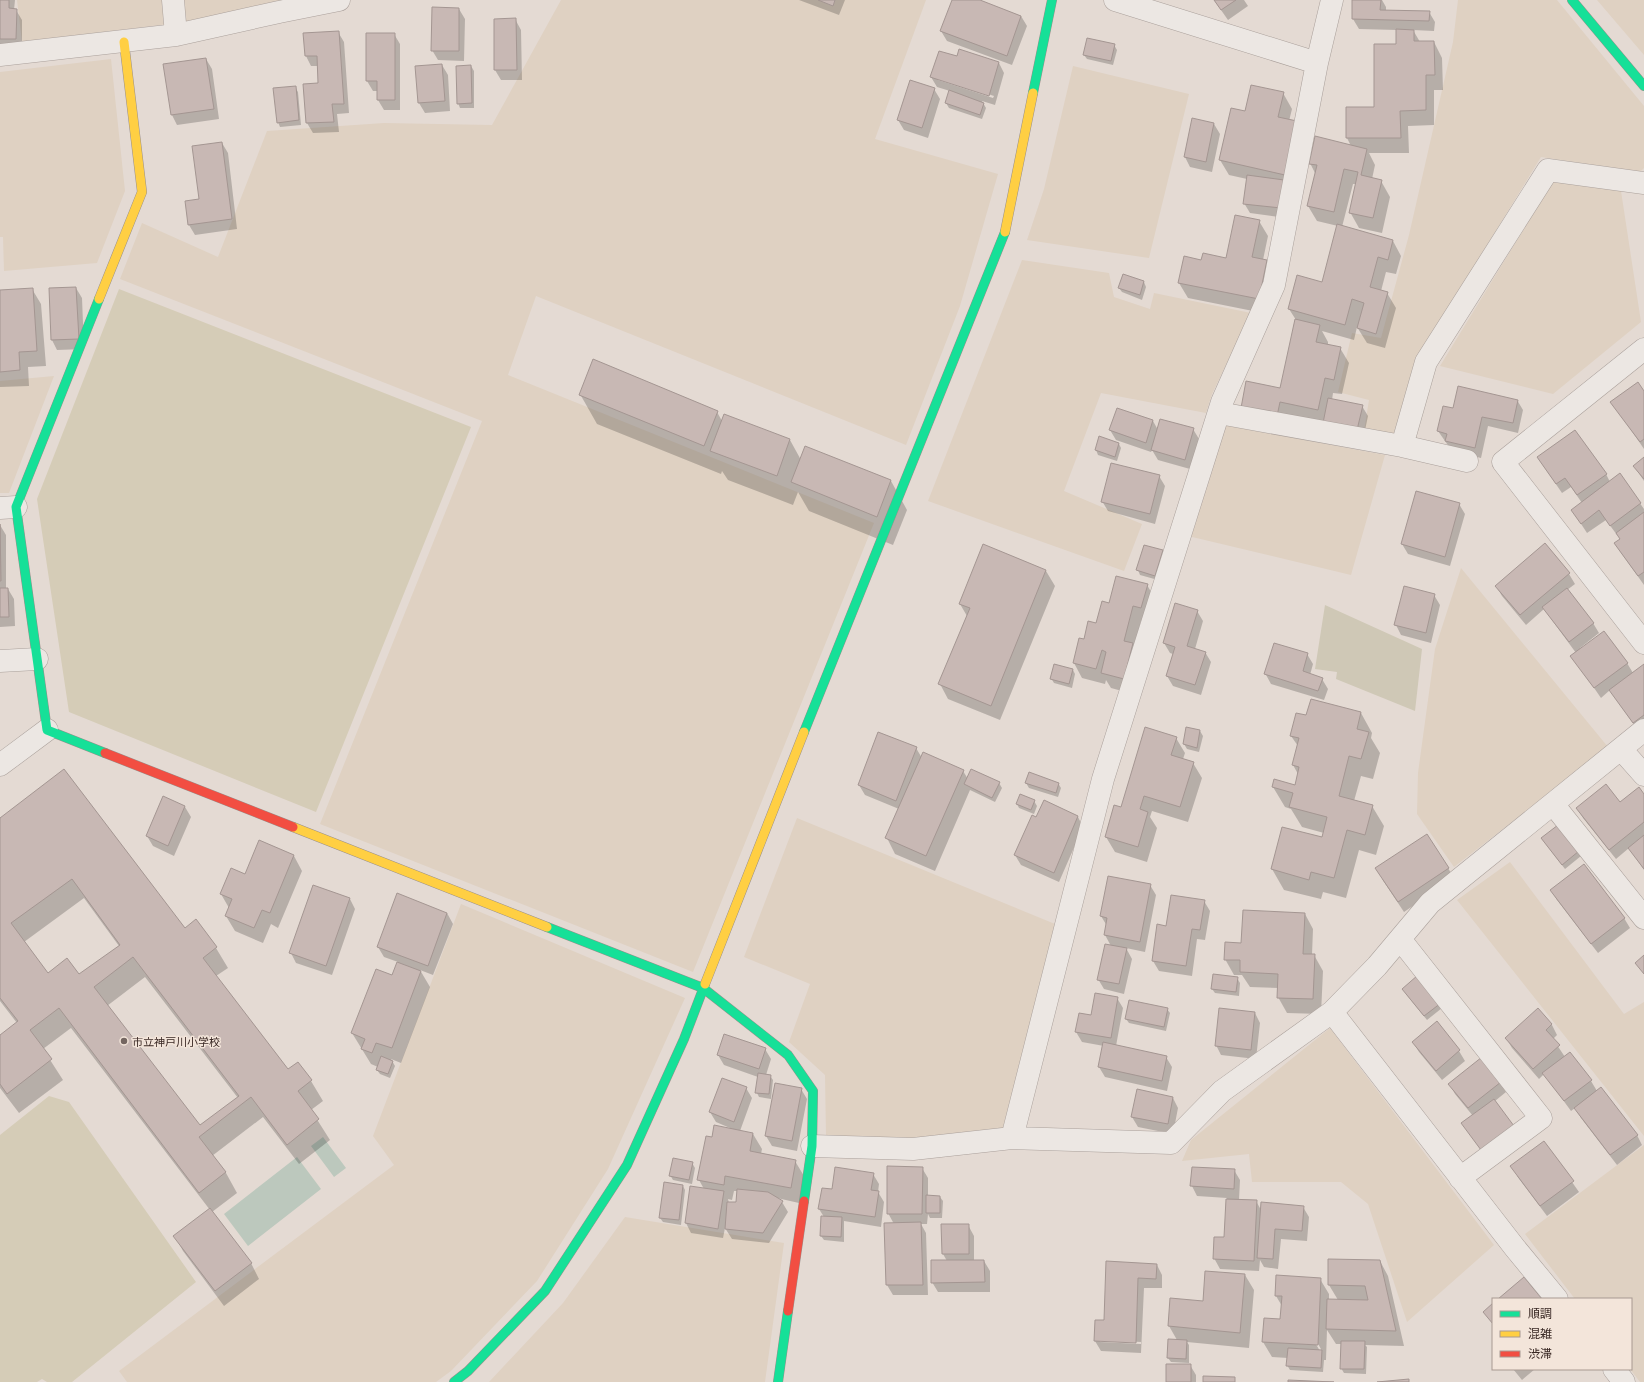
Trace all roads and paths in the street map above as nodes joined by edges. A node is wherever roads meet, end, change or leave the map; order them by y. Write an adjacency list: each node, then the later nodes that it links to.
1 (173, 0): 7 (street)
2 (339, 0): 7 (street)
3 (1052, 0): 29 (street)
4 (1115, 0): 10 (street)
5 (1332, 0): 10 (street)
6 (1572, 0): 11 (street)
7 (176, 35): 8 (street)
8 (124, 42): 9 (street); 17 (street)
9 (0, 56)
10 (1317, 63): 14 (street)
11 (1644, 86)
12 (1644, 183): 15 (street)
13 (1641, 357): 18 (street)
14 (1219, 413): 15 (street); 31 (street)
15 (1402, 446): 16 (street)
16 (1467, 461)
17 (8, 508): 19 (street)
18 (1644, 643)
19 (37, 658): 20 (street); 21 (street)
20 (0, 661)
21 (47, 730): 24 (street); 29 (street)
22 (1644, 730): 23 (street)
23 (1622, 749): 25 (street); 26 (street)
24 (0, 766)
25 (1644, 775)
26 (1553, 804): 27 (street); 28 (street)
27 (1644, 918)
28 (1400, 939): 30 (street); 33 (street)
29 (703, 988): 32 (street); 36 (street)
30 (1332, 1012): 31 (street); 33 (street)
31 (1012, 1138): 32 (street)
32 (812, 1146): 37 (street)
33 (1460, 1178): 34 (street)
34 (1556, 1298)
35 (1615, 1370): 38 (street)
36 (454, 1382)
37 (778, 1382)
38 (1624, 1382)

